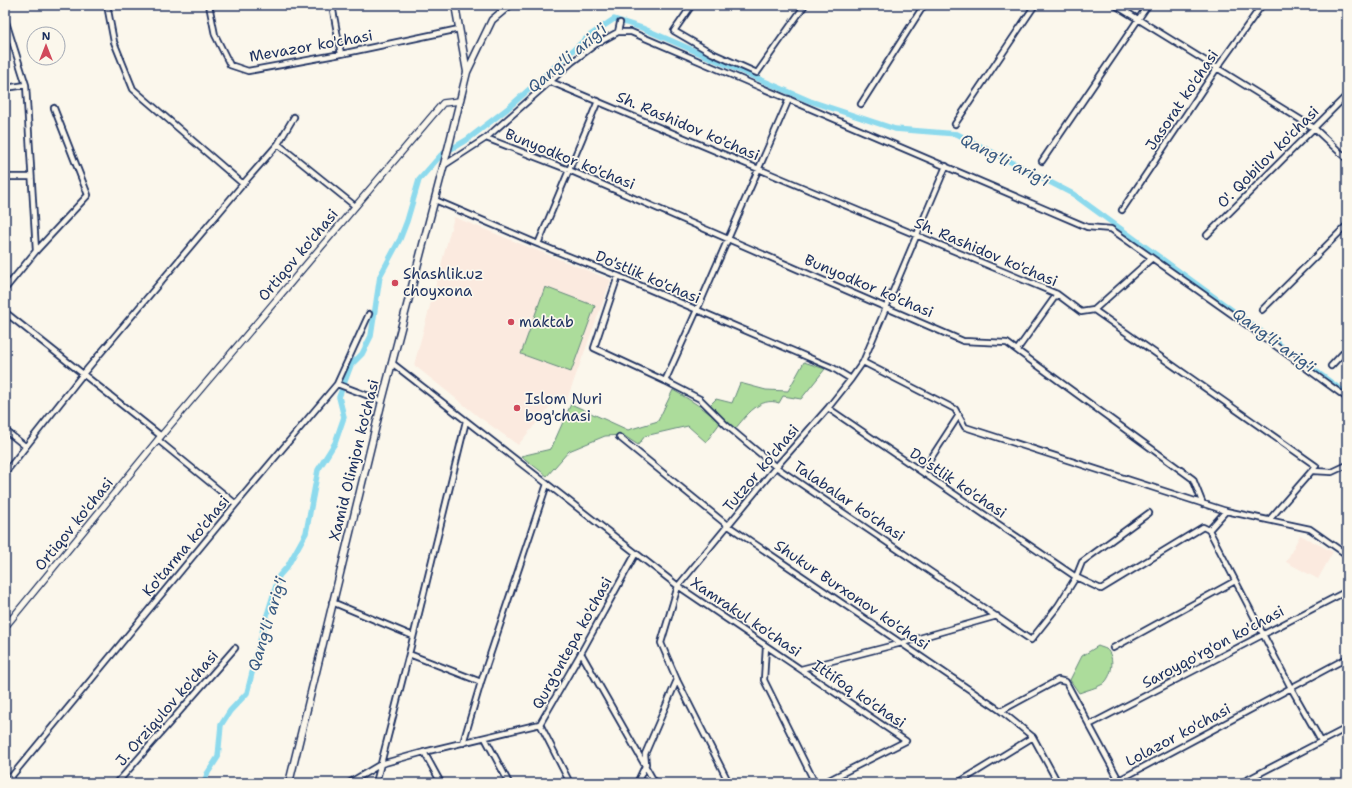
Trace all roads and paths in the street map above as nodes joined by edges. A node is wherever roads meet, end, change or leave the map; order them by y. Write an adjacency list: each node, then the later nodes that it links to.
1 (107, 5): 43 (street)
2 (209, 5): 18 (street, Mevazor ko'chasi)
3 (332, 5): 18 (street)
4 (455, 5): 16 (main road)
5 (510, 5): 20 (main road)
6 (692, 5): 7 (street)
7 (805, 5)
8 (924, 5): 28 (street)
9 (1035, 5): 31 (street)
10 (1115, 5): 14 (street)
11 (1148, 5): 14 (street)
12 (1262, 5): 19 (street, Jasorat ko'chasi)
13 (5, 19): 22 (street)
14 (1139, 20): 19 (street); 36 (street)
15 (620, 23): 17 (street)
16 (459, 29): 18 (street, Mevazor ko'chasi); 20 (main road)
17 (618, 32): 21 (street); 25 (street)
18 (341, 54)
19 (1218, 68): 32 (street); 46 (street, Jasorat ko'chasi)
20 (467, 72): 26 (main road)
21 (551, 82): 27 (street, Sh. Rashidov ko'chasi); 33 (street)
22 (26, 86): 23 (street); 42 (street)
23 (5, 88)
24 (1347, 95): 32 (street, O'. Qobilov ko'chasi)
25 (789, 99): 38 (street); 39 (street)
26 (460, 101): 37 (main road, Xamid Olimjon ko'chasi); 45 (street, Ortiqov ko'chasi)
27 (598, 101): 39 (street, Sh. Rashidov ko'chasi); 40 (street)
28 (861, 104)
29 (54, 108): 52 (street)
30 (294, 117): 34 (street)
31 (955, 124)
32 (1314, 128): 35 (street); 49 (street, O'. Qobilov ko'chasi)
33 (486, 138): 37 (street); 40 (street, Bunyodkor ko'chasi)
34 (278, 144): 43 (street); 45 (street)
35 (1347, 159)
36 (1042, 161)
37 (443, 166): 44 (main road, Xamid Olimjon ko'chasi)
38 (946, 166): 48 (street, Tutzor ko'chasi); 53 (street)
39 (758, 168): 48 (street, Sh. Rashidov ko'chasi); 50 (street)
40 (569, 170): 50 (street, Bunyodkor ko'chasi); 51 (street)
41 (5, 178): 42 (street)
42 (31, 178): 52 (street)
43 (243, 184): 68 (street)
44 (434, 200): 51 (street, Do'stlik ko'chasi); 66 (main road, Xamid Olimjon ko'chasi)
45 (355, 206): 78 (street, Ortiqov ko'chasi)
46 (1122, 210)
47 (1347, 225): 60 (street)
48 (917, 235): 56 (street, Sh. Rashidov ko'chasi); 57 (street, Tutzor ko'chasi)
49 (1207, 235)
50 (727, 239): 57 (street, Bunyodkor ko'chasi); 58 (street)
51 (538, 244): 54 (street, Do'stlik ko'chasi)
52 (36, 251): 55 (street)
53 (1151, 259): 59 (street); 72 (street)
54 (618, 276): 58 (street, Do'stlik ko'chasi); 70 (street, Talabalar ko'chasi)
55 (5, 289)
56 (1057, 294): 59 (street, Sh. Rashidov ko'chasi); 64 (street)
57 (887, 307): 64 (street, Bunyodkor ko'chasi); 65 (street, Tutzor ko'chasi)
58 (697, 310): 69 (street, Do'stlik ko'chasi); 70 (street)
59 (1094, 310): 83 (street, Sh. Rashidov ko'chasi)
60 (1262, 310)
61 (5, 312): 68 (street)
62 (369, 314): 71 (street, Ko'tarma ko'chasi)
63 (1347, 349): 67 (street)
64 (1017, 350): 88 (street, Bunyodkor ko'chasi)
65 (863, 362): 69 (street, Tutzor ko'chasi); 75 (street)
66 (392, 363): 73 (main road, Xamid Olimjon ko'chasi); 76 (street, Xamrakul ko'chasi)
67 (1331, 366)
68 (83, 374): 78 (street); 80 (street)
69 (851, 379): 74 (street, Tutzor ko'chasi)
70 (665, 381): 82 (street, Talabalar ko'chasi)
71 (341, 386): 73 (street); 87 (street, Ko'tarma ko'chasi)
72 (1347, 398)
73 (382, 401): 100 (main road, Xamid Olimjon ko'chasi)
74 (828, 408): 82 (street, Tutzor ko'chasi); 84 (street, Do'stlik ko'chasi)
75 (959, 416): 84 (street); 88 (street)
76 (466, 421): 86 (street, Xamrakul ko'chasi); 104 (street)
77 (5, 430): 80 (street)
78 (159, 438): 87 (street); 102 (street, Ortiqov ko'chasi)
79 (619, 438): 92 (street, Shukur Burxonov ko'chasi)
80 (25, 446): 85 (street)
81 (1347, 465): 83 (street)
82 (776, 467): 92 (street, Tutzor ko'chasi); 101 (street, Talabalar ko'chasi)
83 (1313, 471): 91 (street)
84 (922, 472): 96 (street, Do'stlik ko'chasi)
85 (5, 473)
86 (547, 484): 94 (street, Xamrakul ko'chasi); 114 (street)
87 (236, 504): 128 (street, Ko'tarma ko'chasi)
88 (1203, 504): 89 (street)
89 (1226, 511): 91 (street); 93 (street)
90 (1149, 513): 96 (street)
91 (1269, 520): 95 (street)
92 (727, 525): 98 (street, Tutzor ko'chasi); 105 (street, Shukur Burxonov ko'chasi)
93 (1209, 530): 96 (street, Do'stlik ko'chasi); 97 (street)
94 (636, 554): 98 (street, Xamrakul ko'chasi); 109 (street, Qurg'ontepa ko'chasi)
95 (1347, 555)
96 (1076, 576): 101 (street, Talabalar ko'chasi)
97 (1235, 581): 103 (street); 108 (street)
98 (678, 586): 106 (street, Xamrakul ko'chasi); 113 (street, Tutzor ko'chasi)
99 (1347, 591): 103 (street, Saroyqo'rg'on ko'chasi)
100 (332, 602): 104 (street); 130 (main road, Xamid Olimjon ko'chasi)
101 (997, 616): 105 (street)
102 (5, 627)
103 (1263, 634): 115 (street); 118 (street, Saroyqo'rg'on ko'chasi)
104 (413, 636): 110 (street)
105 (902, 643): 112 (street); 116 (street, Shukur Burxonov ko'chasi)
106 (766, 646): 112 (street, Xamrakul ko'chasi); 139 (street)
107 (235, 648): 129 (street, J. Orziqulov ko'chasi)
108 (1113, 648)
109 (581, 653): 117 (street, Qurg'ontepa ko'chasi); 126 (street)
110 (408, 654): 114 (street); 125 (street)
111 (1347, 658): 115 (street, Lolazor ko'chasi)
112 (801, 669): 140 (street, Ittifoq ko'chasi)
113 (678, 680): 126 (street); 138 (street, Tutzor ko'chasi)
114 (480, 682): 123 (street)
115 (1291, 688): 122 (street); 127 (street, Lolazor ko'chasi)
116 (1001, 711): 118 (street, Lolazor ko'chasi); 120 (street, Shukur Burxonov ko'chasi)
117 (540, 724): 121 (street, Qurg'ontepa ko'chasi); 135 (street)
118 (1089, 725): 127 (street, Lolazor ko'chasi)
119 (1347, 728): 122 (street)
120 (1033, 737): 141 (street); 142 (street, Shukur Burxonov ko'chasi)
121 (485, 738): 123 (street, Qurg'ontepa ko'chasi); 134 (street)
122 (1321, 741): 143 (street)
123 (463, 743): 124 (street, Qurg'ontepa ko'chasi)
124 (424, 752): 125 (street, Qurg'ontepa ko'chasi); 133 (street)
125 (381, 764): 131 (street, Qurg'ontepa ko'chasi); 132 (street)
126 (646, 764): 136 (street); 137 (street)
127 (1120, 782)
128 (6, 783)
129 (117, 783)
130 (289, 783)
131 (350, 783)
132 (376, 783)
133 (441, 783)
134 (509, 783)
135 (570, 783)
136 (637, 783)
137 (655, 783)
138 (729, 783)
139 (815, 783)
140 (823, 783)
141 (958, 783)
142 (1058, 783)
143 (1241, 783)

